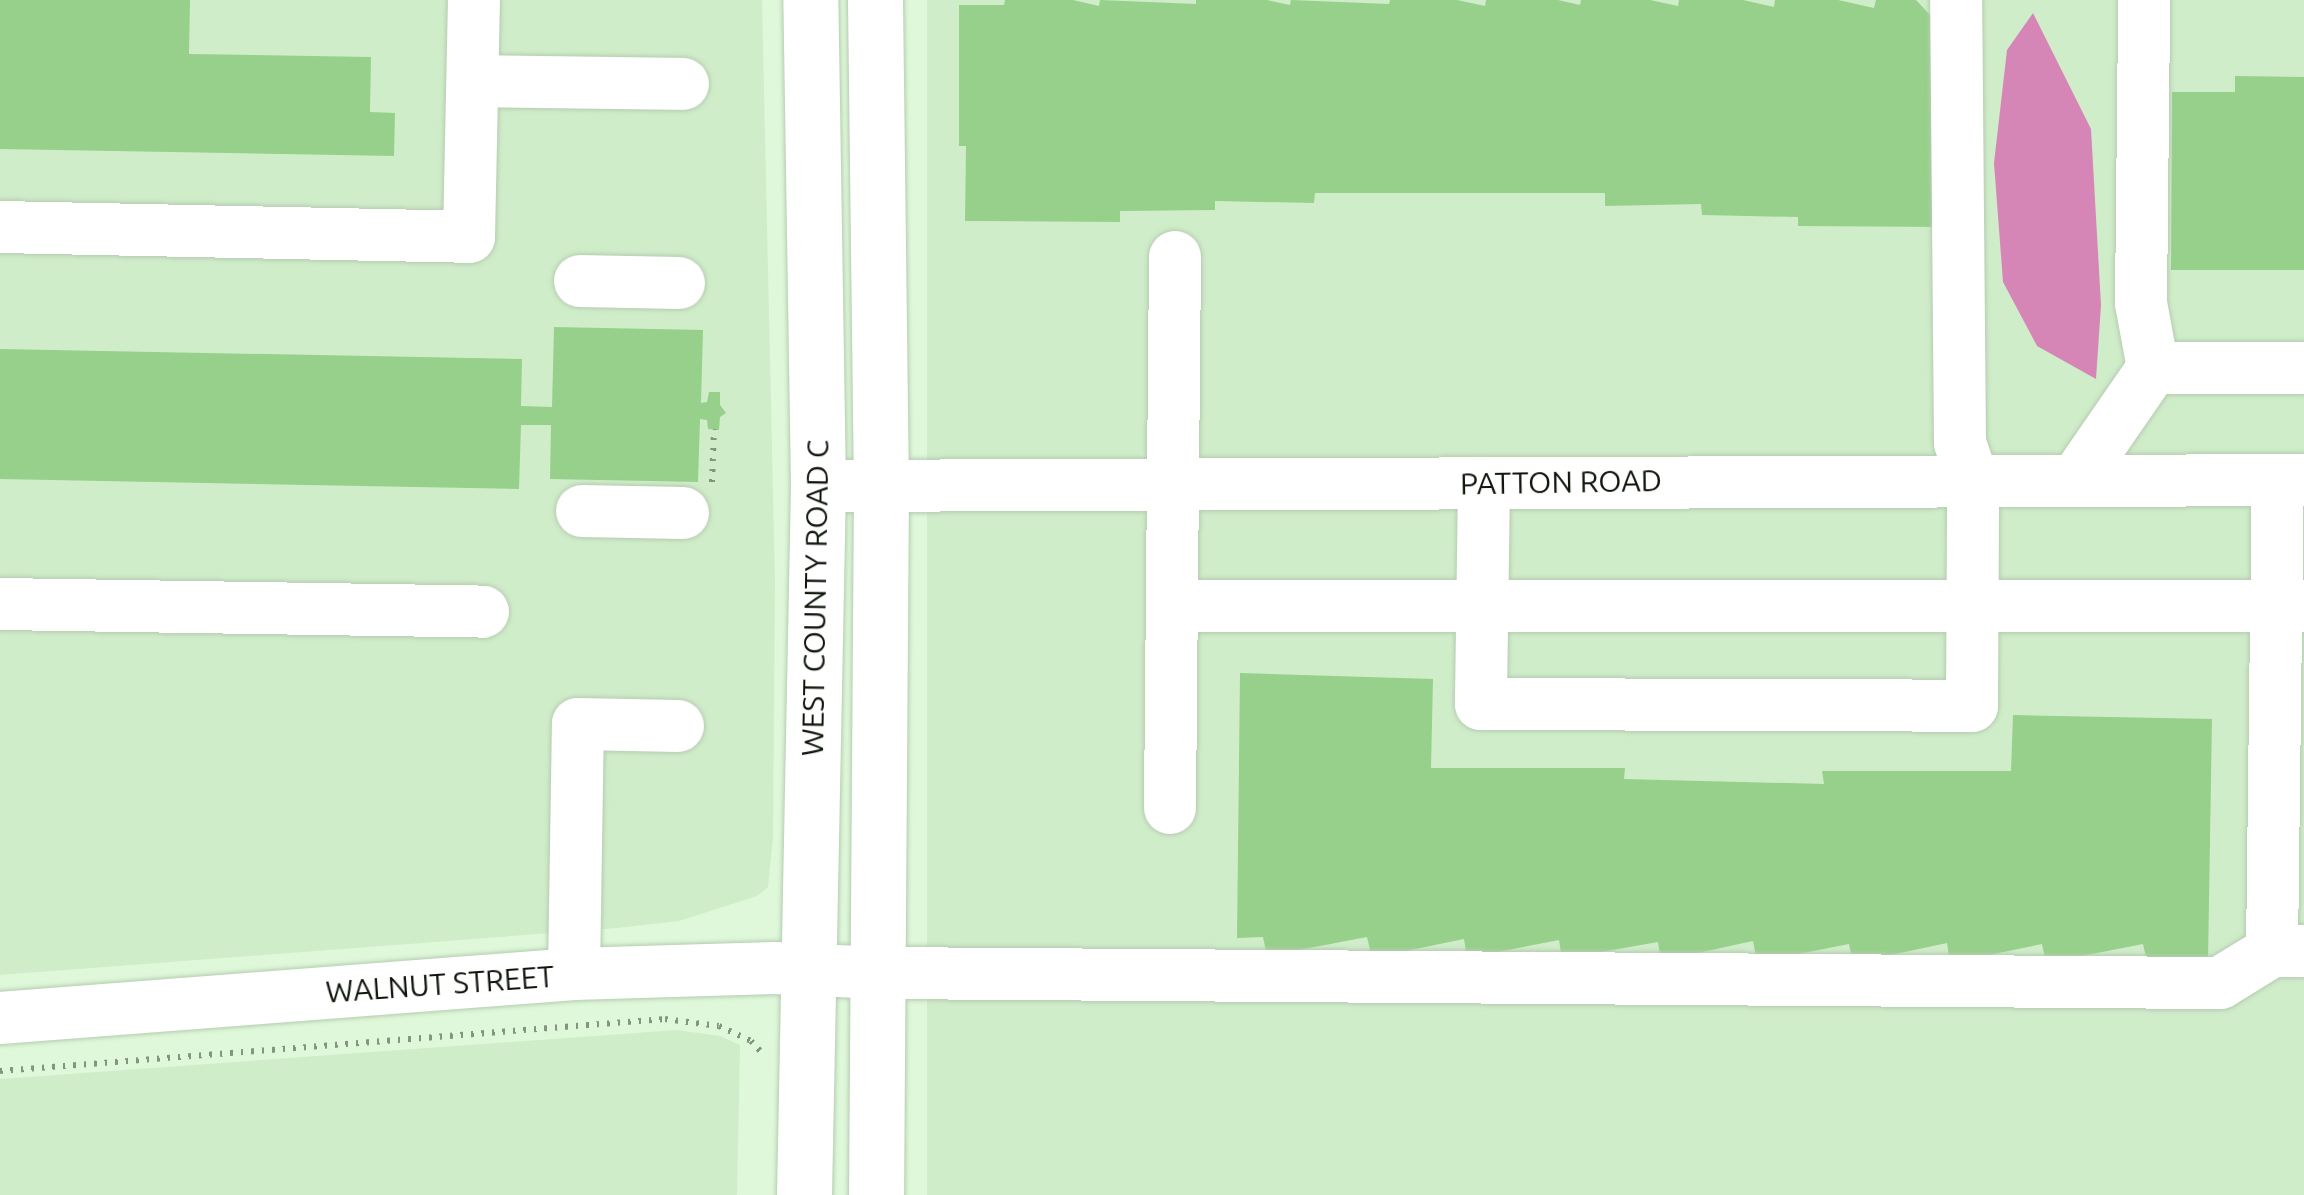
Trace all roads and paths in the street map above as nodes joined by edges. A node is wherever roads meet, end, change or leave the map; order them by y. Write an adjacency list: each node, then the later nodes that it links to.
1 (474, 0): 6 (street)
2 (810, 0): 20 (main road, WEST COUNTY ROAD C)
3 (875, 0): 21 (main road, WEST COUNTY ROAD C)
4 (1956, 0): 16 (street)
5 (2144, 0): 12 (street)
6 (472, 81): 7 (street); 8 (street)
7 (683, 84)
8 (0, 227)
9 (1176, 257): 19 (street)
10 (580, 281): 11 (street)
11 (679, 283)
12 (2153, 368): 13 (street); 17 (street)
13 (2304, 368)
14 (714, 429): 22 (path)
15 (2291, 480): 17 (street, PATTON ROAD); 28 (street)
16 (1973, 481): 17 (street, PATTON ROAD); 18 (street, PATTON ROAD); 27 (street)
17 (2075, 481)
18 (1484, 483): 19 (street, PATTON ROAD); 26 (street)
19 (1173, 484): 21 (street, PATTON ROAD); 25 (street)
20 (818, 486): 21 (street, PATTON ROAD); 33 (main road, WEST COUNTY ROAD C)
21 (880, 486): 34 (main road, WEST COUNTY ROAD C)
22 (698, 503): 23 (street)
23 (582, 511)
24 (0, 604): 29 (street)
25 (1172, 606): 26 (street); 31 (street)
26 (1481, 606): 27 (street); 27 (street)
27 (1972, 606): 28 (street)
28 (2290, 606): 32 (street)
29 (483, 612)
30 (678, 726): 35 (street)
31 (1170, 808)
32 (2288, 951): 34 (street, WALNUT STREET)
33 (809, 970): 34 (street, WALNUT STREET); 35 (street, WALNUT STREET); 39 (main road, WEST COUNTY ROAD C)
34 (880, 973): 40 (main road, WEST COUNTY ROAD C)
35 (574, 974): 36 (street, WALNUT STREET)
36 (0, 1018)
37 (767, 1058): 38 (path)
38 (0, 1070)
39 (804, 1195)
40 (876, 1195)

